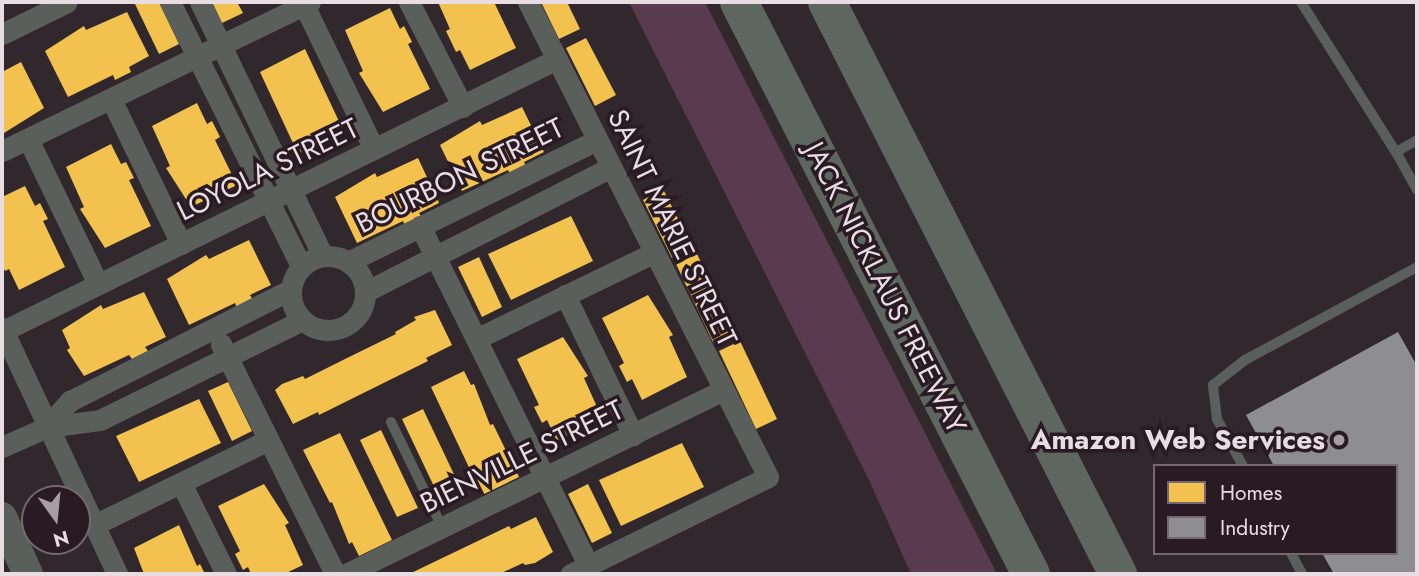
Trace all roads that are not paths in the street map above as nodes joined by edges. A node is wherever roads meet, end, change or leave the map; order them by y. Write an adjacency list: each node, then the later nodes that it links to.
1 (67, 2): 10 (street)
2 (170, 2): 12 (street)
3 (200, 2): 11 (street)
4 (409, 2): 15 (street)
5 (528, 2): 13 (street, SAINT MARIE STREET)
6 (739, 2): 62 (highway, JACK NICKLAUS FREEWAY)
7 (827, 2): 63 (highway)
8 (1301, 2): 21 (lane)
9 (307, 3): 11 (street); 19 (street)
10 (2, 34)
11 (220, 45): 12 (street); 23 (street)
12 (197, 56): 14 (street); 25 (street)
13 (557, 59): 15 (street, LOYOLA STREET); 17 (street, SAINT MARIE STREET)
14 (111, 99): 16 (street); 27 (street)
15 (463, 107): 19 (street, LOYOLA STREET)
16 (28, 139): 20 (street); 34 (street)
17 (597, 140): 22 (street, SAINT MARIE STREET); 26 (street, BOURBON STREET)
18 (1417, 140): 21 (lane)
19 (374, 149): 23 (street, LOYOLA STREET)
20 (2, 151)
21 (1396, 152): 24 (lane)
22 (611, 167): 28 (street, SAINT MARIE STREET); 30 (street, BOURBON STREET)
23 (290, 190): 25 (street, LOYOLA STREET); 29 (street)
24 (1417, 190)
25 (269, 201): 27 (street, LOYOLA STREET); 32 (street)
26 (420, 226): 30 (street); 31 (street, BOURBON STREET)
27 (181, 244): 34 (street, LOYOLA STREET)
28 (653, 253): 37 (street); 43 (street, SAINT MARIE STREET)
29 (323, 256): 31 (street); 32 (street)
30 (435, 256): 36 (street, BOURBON STREET); 41 (street)
31 (348, 262): 36 (street)
32 (301, 267): 35 (street)
33 (1417, 267): 49 (lane)
34 (98, 284): 39 (street, LOYOLA STREET)
35 (290, 290): 38 (street); 40 (street)
36 (365, 292): 38 (street)
37 (565, 295): 41 (street); 46 (street)
38 (302, 320): 42 (street)
39 (2, 330): 45 (street)
40 (214, 330): 42 (street); 45 (street)
41 (478, 338): 50 (street)
42 (227, 356): 45 (street); 47 (street)
43 (722, 391): 46 (street, BIENVILLE STREET); 56 (street, SAINT MARIE STREET)
44 (390, 422): 54 (lane)
45 (47, 427): 48 (street); 53 (street)
46 (633, 435): 50 (street, BIENVILLE STREET)
47 (268, 440): 51 (street); 60 (street)
48 (2, 447)
49 (1242, 464)
50 (545, 476): 54 (street, BIENVILLE STREET); 56 (street)
51 (181, 483): 53 (street); 59 (street)
52 (2, 517): 57 (main road)
53 (94, 525): 58 (street)
54 (442, 527): 61 (street, BIENVILLE STREET)
55 (1292, 555): 64 (lane)
56 (580, 570)
57 (28, 574)
58 (117, 574)
59 (226, 574)
60 (335, 574)
61 (346, 574)
62 (1031, 574)
63 (1118, 574)
64 (1302, 574)

